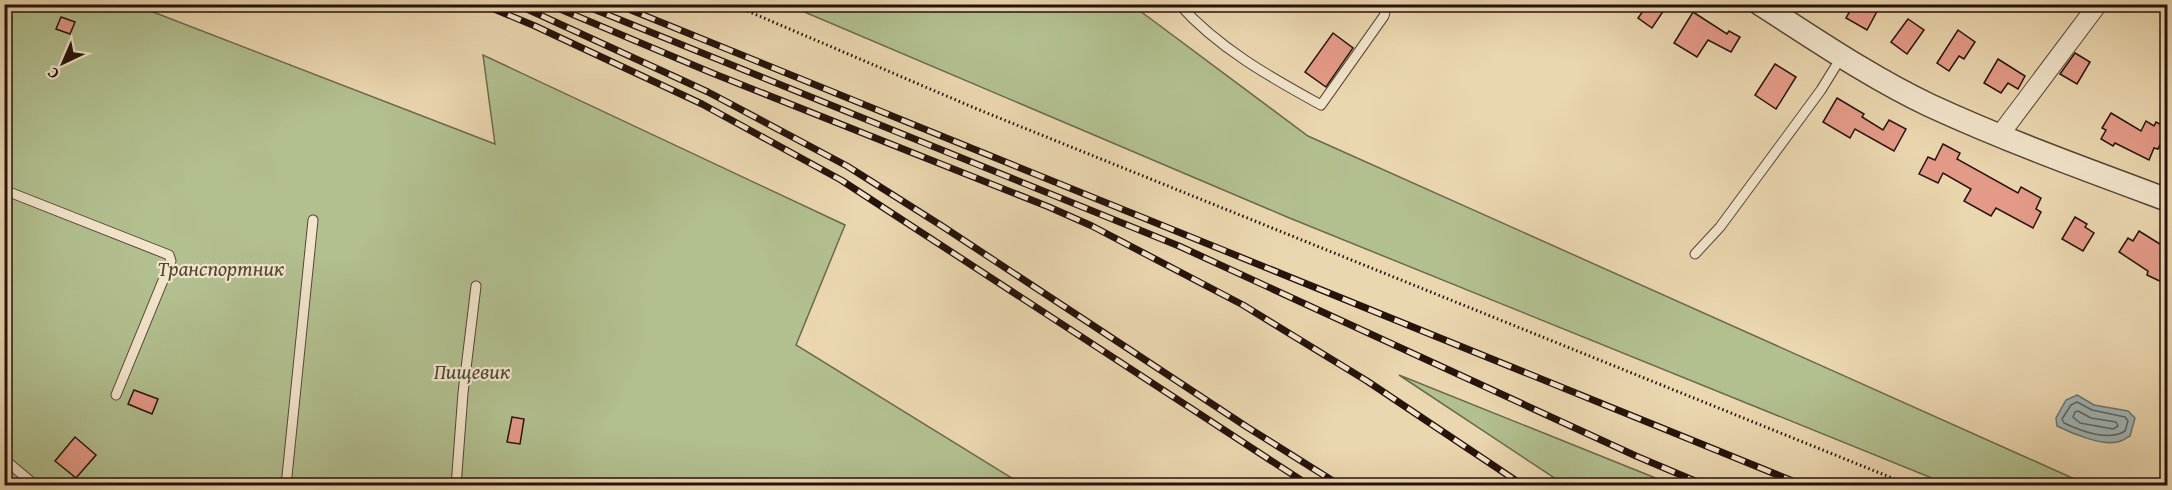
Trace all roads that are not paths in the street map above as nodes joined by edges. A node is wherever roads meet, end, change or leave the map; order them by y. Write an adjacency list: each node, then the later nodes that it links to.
1 (1179, 4): 2 (lane)
2 (1387, 4)
3 (1760, 4): 5 (street)
4 (2098, 4): 6 (street)
5 (1842, 56): 6 (street); 10 (lane)
6 (2000, 136): 8 (street)
7 (4, 190): 12 (lane)
8 (2168, 200)
9 (313, 220): 15 (lane)
10 (1695, 254)
11 (476, 286): 16 (lane)
12 (116, 395)
13 (4, 459): 14 (lane)
14 (36, 486)
15 (286, 486)
16 (456, 486)

